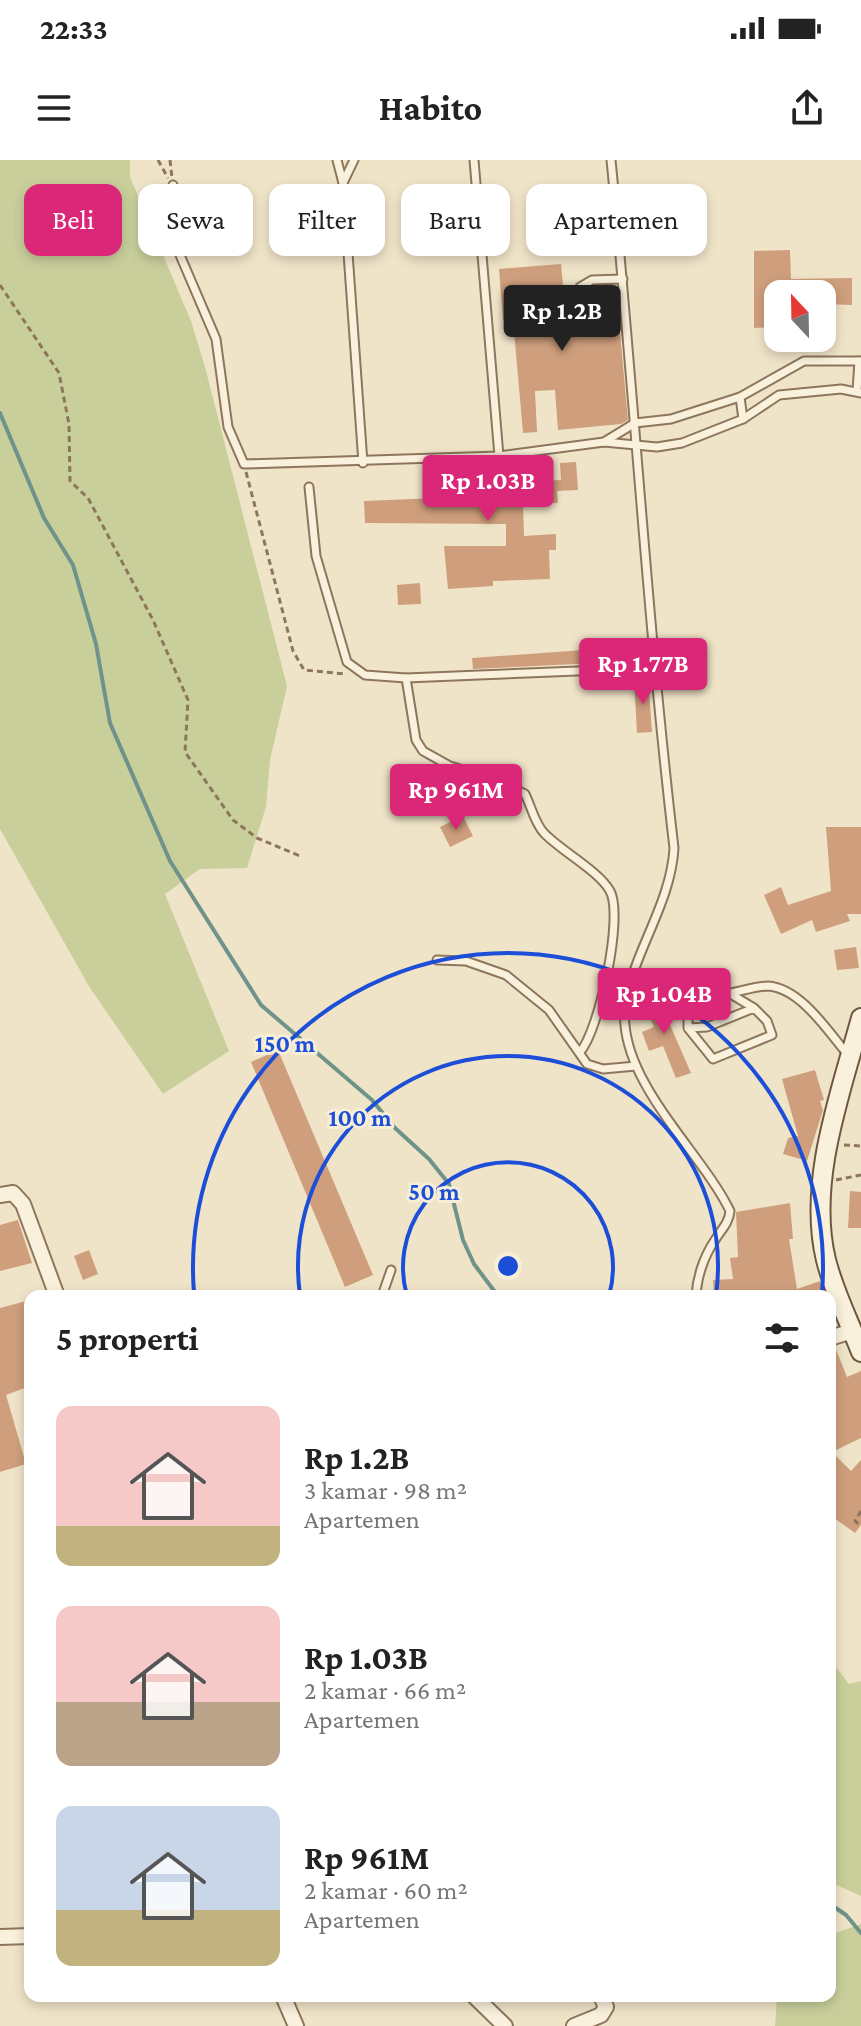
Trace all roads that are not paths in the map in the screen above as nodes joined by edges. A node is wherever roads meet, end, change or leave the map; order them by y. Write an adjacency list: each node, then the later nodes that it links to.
1 (337, 160): 5 (lane)
2 (354, 160): 5 (lane)
3 (474, 160): 16 (lane)
4 (611, 160): 7 (lane)
5 (343, 183): 17 (lane)
6 (180, 256): 17 (lane)
7 (623, 279): 8 (lane); 13 (lane)
8 (578, 309)
9 (860, 361): 10 (lane); 11 (lane)
10 (859, 392): 12 (lane)
11 (740, 397): 12 (lane); 13 (lane)
12 (743, 419): 15 (lane)
13 (635, 423): 14 (lane); 15 (lane)
14 (604, 442): 15 (lane); 16 (lane)
15 (634, 447): 19 (lane)
16 (499, 456): 17 (lane)
17 (363, 463)
18 (309, 487): 20 (lane)
19 (653, 668): 20 (lane); 28 (lane)
20 (406, 678): 26 (lane)
21 (437, 960): 26 (lane)
22 (729, 993): 23 (lane); 25 (lane); 27 (lane)
23 (754, 1008): 25 (lane); 25 (lane)
24 (861, 1018): 27 (main road)
25 (688, 1028)
26 (580, 1052): 28 (lane)
27 (850, 1058): 34 (main road)
28 (636, 1066): 33 (lane)
29 (0, 1195): 31 (street)
30 (391, 1270): 32 (lane)
31 (55, 1290)
32 (384, 1290)
33 (696, 1290)
34 (852, 1331): 35 (street); 36 (main road)
35 (836, 1336)
36 (861, 1352)
37 (24, 1936): 38 (street)
38 (0, 1937)
39 (286, 2002): 42 (street)
40 (480, 2002): 43 (street)
41 (604, 2002): 44 (street)
42 (296, 2026)
43 (505, 2026)
44 (574, 2026)

